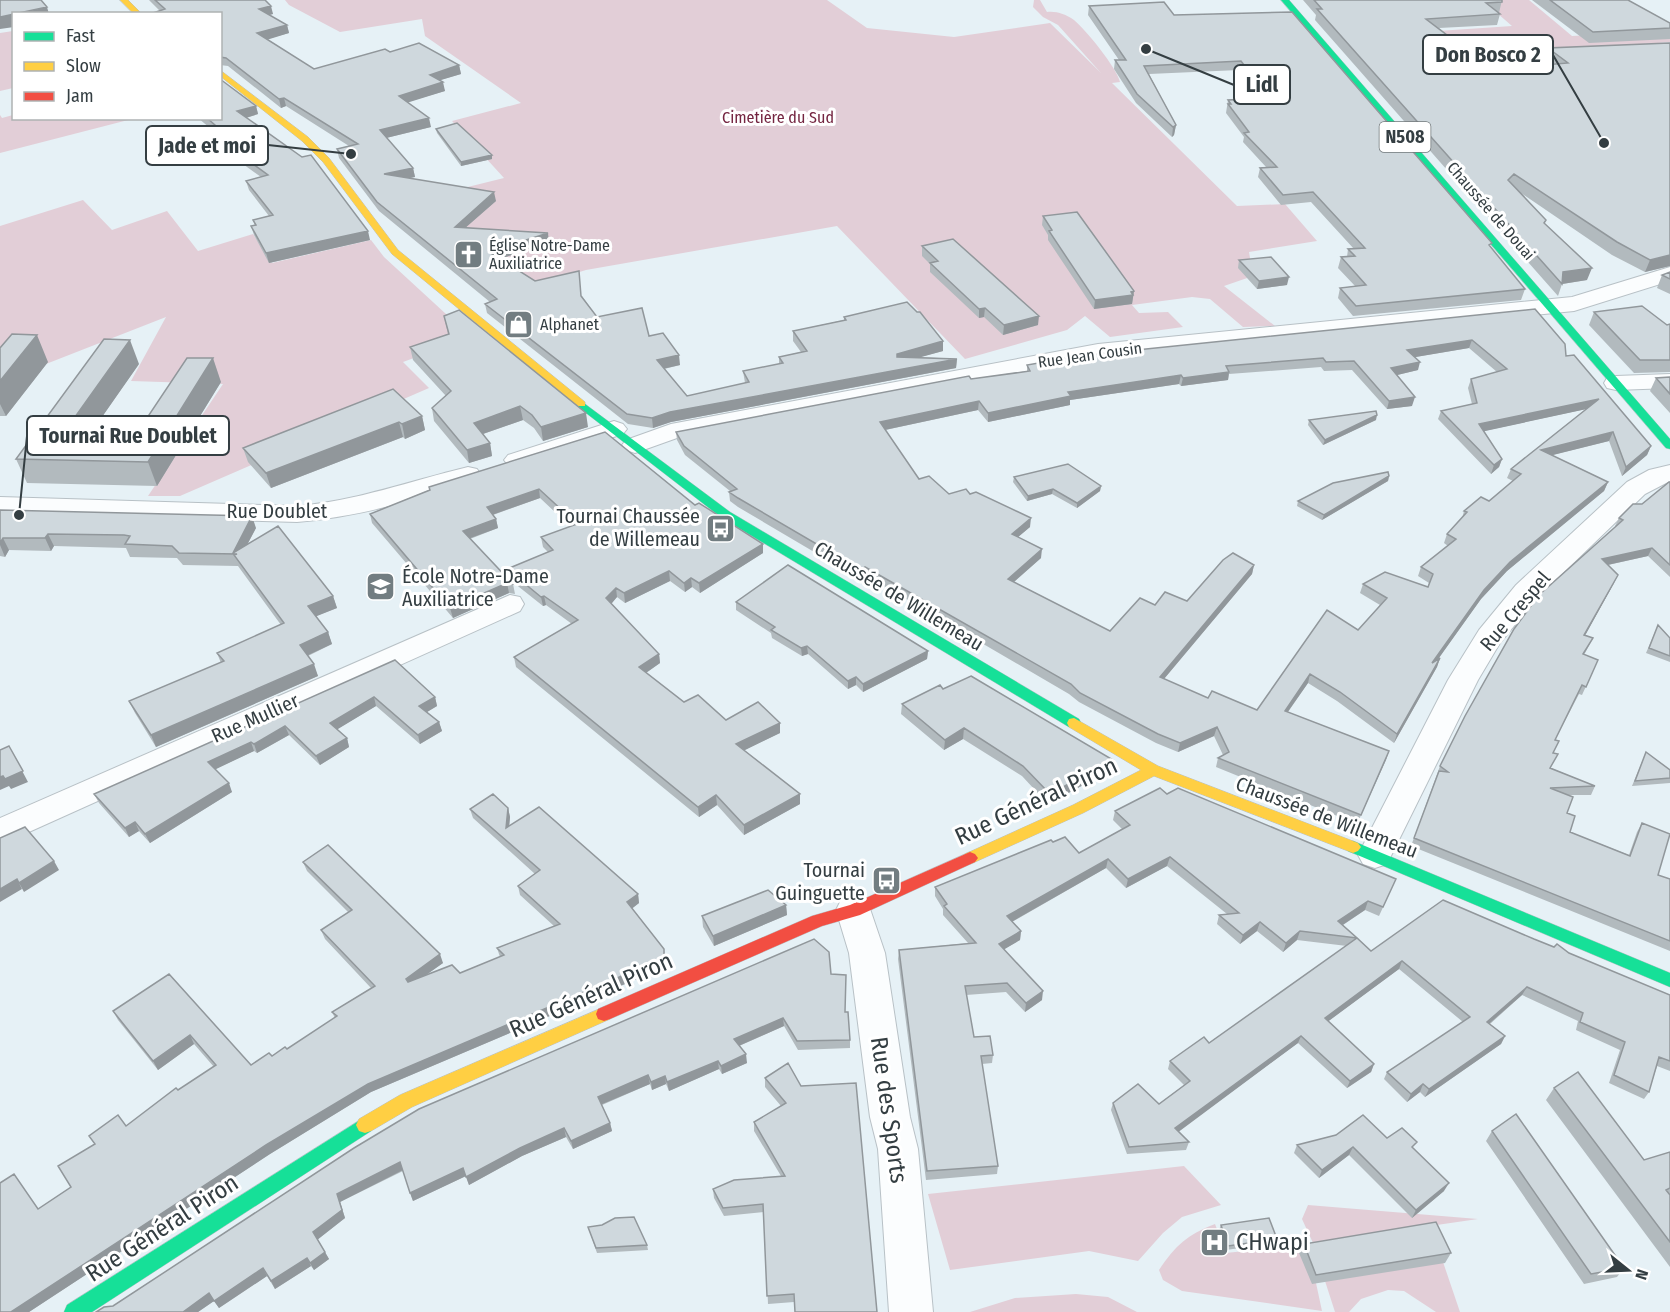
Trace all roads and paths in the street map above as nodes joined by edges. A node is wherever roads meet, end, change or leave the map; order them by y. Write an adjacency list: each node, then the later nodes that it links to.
1 (124, 0): 3 (street)
2 (1285, 0): 6 (street, Chaussée de Douai / N508)
3 (137, 12)
4 (222, 74): 9 (street, Chaussée de Willemeau)
5 (1670, 274): 6 (street, Rue Jean Cousin)
6 (1551, 307): 8 (street, Chaussée de Douai / N508); 10 (street, Rue Jean Cousin)
7 (1670, 381): 8 (street)
8 (1616, 383): 11 (street, Chaussée de Douai / N508)
9 (614, 429): 10 (street, Chaussée de Willemeau); 13 (street, Rue Doublet)
10 (635, 446): 15 (street, Chaussée de Willemeau)
11 (1670, 446)
12 (1670, 473): 17 (street, Rue Crespel)
13 (0, 505)
14 (510, 604): 16 (street, Rue Mullier)
15 (1153, 770): 17 (street, Chaussée de Willemeau); 18 (street, Rue Général Piron)
16 (0, 832)
17 (1376, 855): 19 (street, Chaussée de Willemeau)
18 (854, 910): 20 (street, Rue Général Piron); 21 (street, Rue des Sports)
19 (1670, 980)
20 (74, 1312)
21 (912, 1312)

